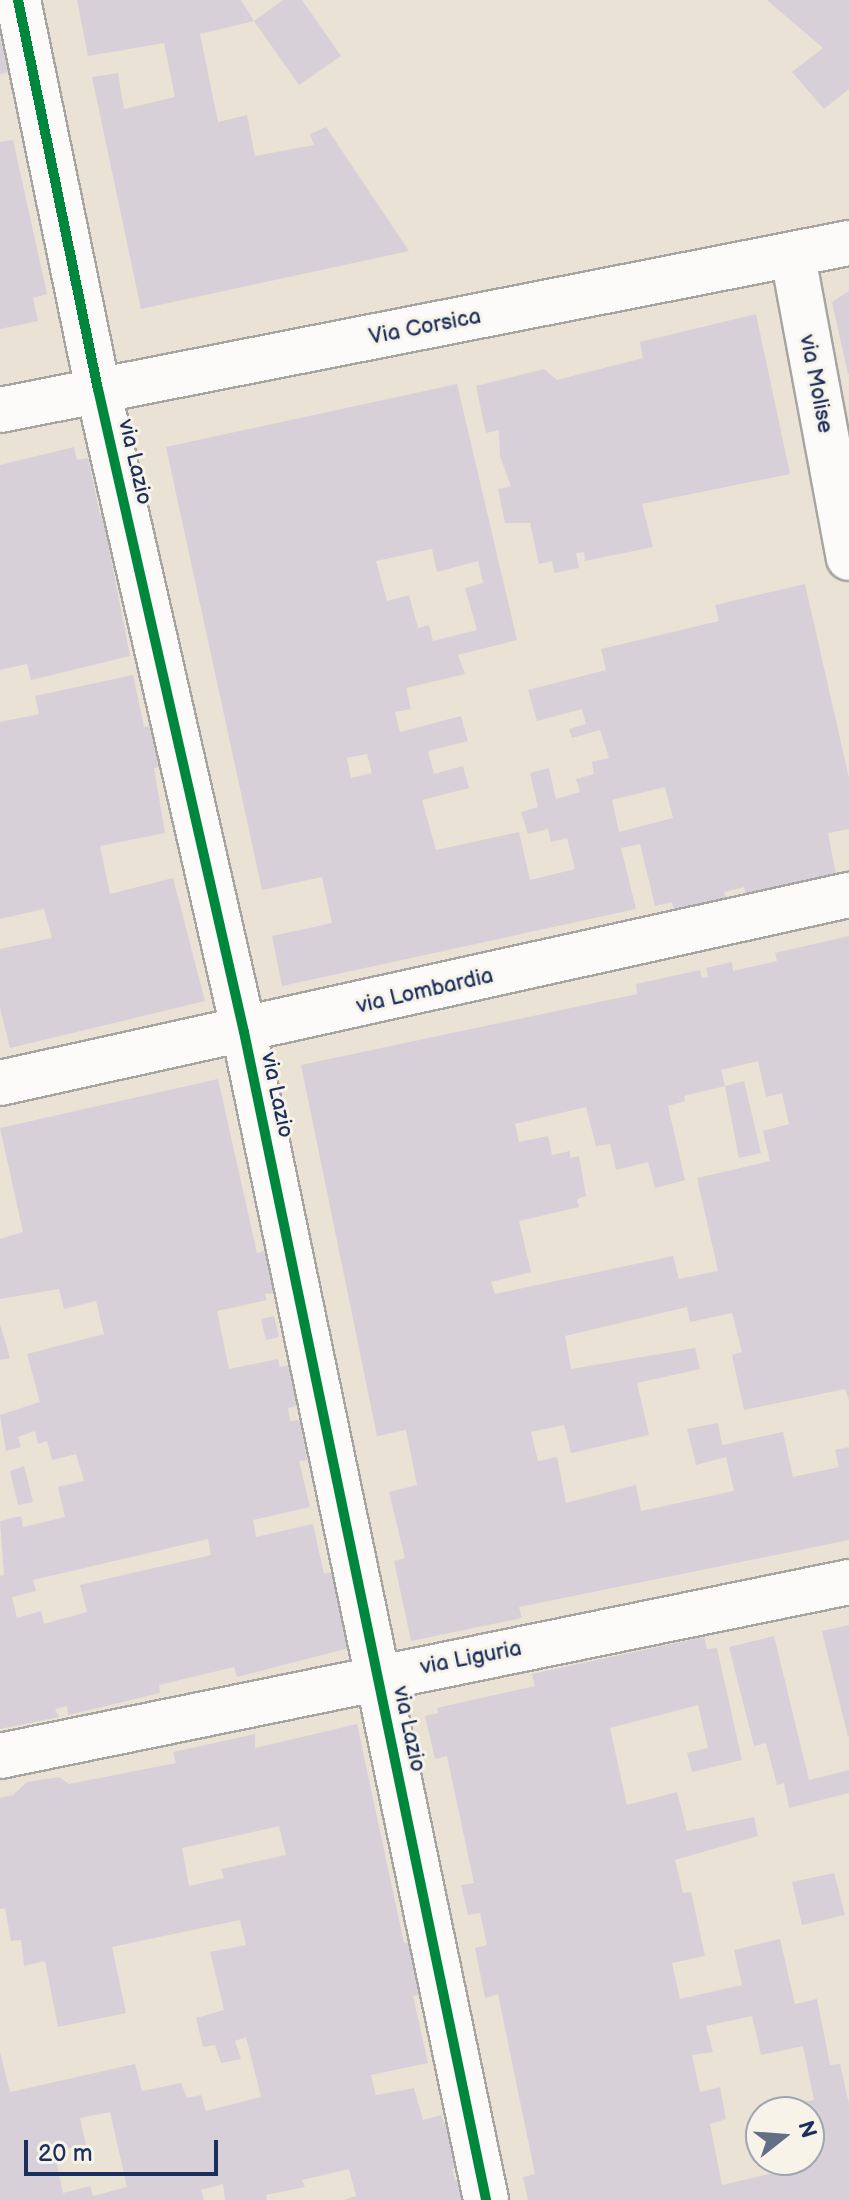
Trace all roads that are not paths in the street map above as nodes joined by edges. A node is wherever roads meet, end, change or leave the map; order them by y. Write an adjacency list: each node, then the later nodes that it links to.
1 (18, 0): 4 (street, via Lazio)
2 (849, 243): 3 (street, Via Corsica)
3 (793, 257): 4 (street, Via Corsica); 6 (street, via Molise)
4 (98, 389): 5 (street, Via Corsica); 8 (street, via Lazio)
5 (0, 410)
6 (849, 558)
7 (849, 895): 8 (street, via Lombardia)
8 (244, 1032): 9 (street, via Lombardia); 11 (street, via Lazio)
9 (0, 1083)
10 (849, 1582): 11 (street, via Liguria)
11 (377, 1677): 12 (street, via Liguria); 13 (street, via Lazio)
12 (0, 1756)
13 (486, 2200)

